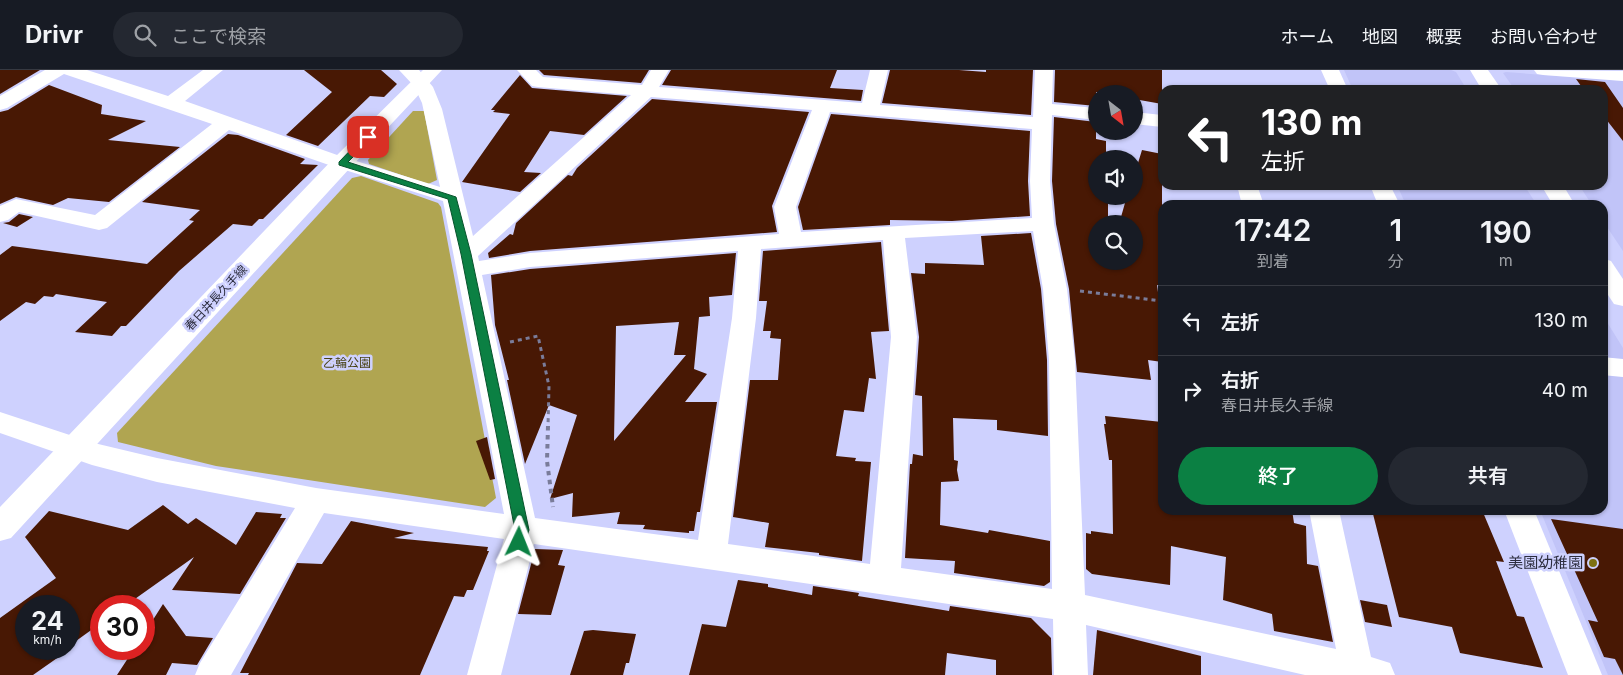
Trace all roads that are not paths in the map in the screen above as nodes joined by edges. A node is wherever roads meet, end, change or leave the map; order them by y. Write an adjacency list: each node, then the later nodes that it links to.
1 (58, 70): 17 (street)
2 (69, 70): 16 (street)
3 (214, 70): 16 (street)
4 (526, 70): 15 (street)
5 (660, 70): 15 (street)
6 (879, 70): 19 (street)
7 (1044, 70): 21 (street)
8 (1330, 70): 13 (street)
9 (1479, 70): 14 (main road)
10 (1542, 70): 12 (street)
11 (421, 74): 25 (main road, 春日井長久手線); 26 (street)
12 (1623, 76)
13 (1337, 85)
14 (1489, 85)
15 (647, 91): 18 (street); 32 (street)
16 (171, 103): 24 (street)
17 (0, 104)
18 (824, 105): 19 (street); 30 (street)
19 (870, 108): 21 (street)
20 (1088, 114): 21 (street)
21 (1043, 116): 28 (street)
22 (1143, 119): 23 (street)
23 (1158, 121)
24 (225, 123): 25 (street); 27 (street)
25 (342, 163): 26 (street); 38 (main road, 春日井長久手線)
26 (452, 197): 32 (street)
27 (0, 215)
28 (1043, 224): 29 (street); 46 (street)
29 (893, 232): 30 (street); 45 (street)
30 (791, 240): 31 (street)
31 (750, 244): 32 (street); 44 (street)
32 (467, 262): 43 (street)
33 (1608, 275): 34 (main road)
34 (1623, 298)
35 (1608, 367): 36 (street)
36 (1623, 368)
37 (0, 422): 38 (street)
38 (76, 448): 39 (street); 42 (main road, 春日井長久手線)
39 (316, 500): 43 (street); 48 (street)
40 (1325, 515): 47 (street)
41 (1521, 515): 51 (street)
42 (0, 528)
43 (522, 530): 44 (street); 49 (street)
44 (711, 554): 45 (street)
45 (884, 580): 46 (street)
46 (1068, 606): 47 (street); 50 (street)
47 (1364, 674)
48 (212, 675)
49 (484, 675)
50 (1071, 675)
51 (1585, 675)

